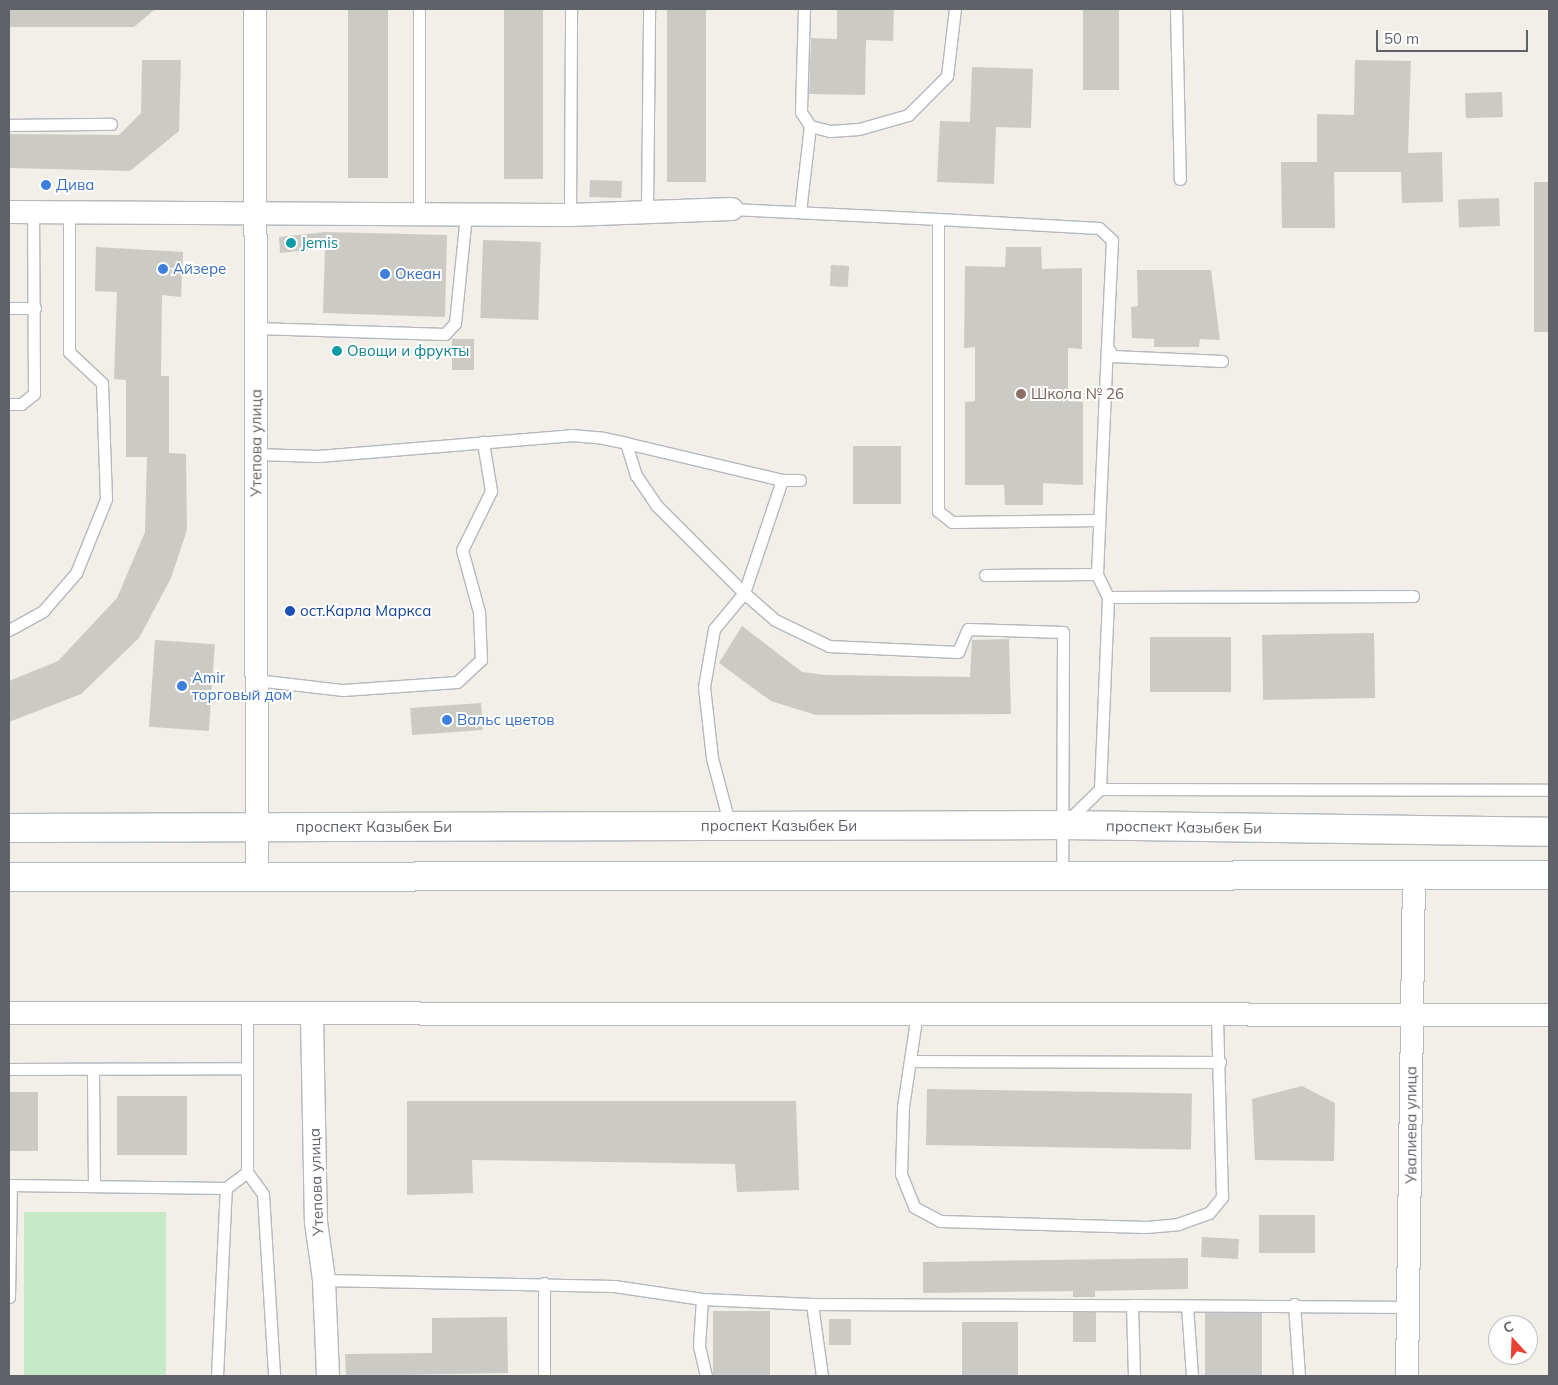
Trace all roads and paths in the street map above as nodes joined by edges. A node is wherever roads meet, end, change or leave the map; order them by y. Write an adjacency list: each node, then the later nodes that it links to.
1 (255, 9): 18 (street, Утепова улица)
2 (418, 9): 19 (lane)
3 (571, 9): 21 (lane)
4 (649, 9): 14 (lane)
5 (804, 9): 10 (lane)
6 (955, 9): 10 (lane)
7 (1176, 9): 11 (lane)
8 (111, 124): 9 (lane)
9 (9, 126)
10 (810, 126): 15 (lane)
11 (1180, 179)
12 (732, 209): 14 (street); 15 (lane)
13 (9, 212): 16 (street)
14 (647, 212): 21 (street)
15 (800, 212): 22 (lane)
16 (33, 213): 17 (street); 24 (lane)
17 (69, 213): 18 (street); 40 (lane)
18 (256, 214): 19 (street); 25 (street, Утепова улица)
19 (419, 215): 20 (street)
20 (466, 215): 21 (street); 25 (lane)
21 (570, 215)
22 (938, 219): 26 (lane); 34 (lane)
23 (9, 308): 24 (lane)
24 (35, 308): 28 (lane)
25 (256, 328): 31 (street, Утепова улица)
26 (1107, 347): 27 (lane); 34 (lane)
27 (1222, 361)
28 (9, 404)
29 (483, 442): 30 (lane); 31 (lane); 41 (lane)
30 (626, 443): 32 (lane); 37 (lane)
31 (256, 454): 41 (street, Утепова улица)
32 (782, 480): 33 (lane); 37 (lane)
33 (800, 480)
34 (1099, 520): 35 (lane)
35 (1097, 574): 36 (lane); 39 (lane)
36 (985, 575)
37 (744, 593): 44 (lane); 45 (lane)
38 (1413, 596): 39 (lane)
39 (1108, 597): 42 (lane)
40 (9, 630)
41 (256, 680): 46 (street, Утепова улица)
42 (1100, 789): 43 (lane); 44 (lane)
43 (1549, 790)
44 (1063, 825): 45 (street, проспект Казыбек Би); 48 (street, проспект Казыбек Би); 50 (lane)
45 (730, 826): 46 (street, проспект Казыбек Би)
46 (257, 827): 47 (street, проспект Казыбек Би); 53 (street, Утепова улица)
47 (9, 828)
48 (1549, 832)
49 (1414, 874): 50 (street); 51 (street); 59 (street, Увалиева улица)
50 (1062, 875): 53 (street)
51 (1549, 875)
52 (9, 877): 53 (street)
53 (257, 877)
54 (9, 1013): 56 (street)
55 (917, 1013): 57 (street); 60 (street); 61 (lane)
56 (247, 1014): 60 (street); 63 (lane)
57 (1217, 1014): 59 (street); 62 (lane)
58 (1549, 1015): 59 (street)
59 (1410, 1016): 78 (street, Увалиева улица)
60 (312, 1017): 70 (street, Утепова улица)
61 (910, 1062): 62 (lane); 62 (lane)
62 (1220, 1062)
63 (247, 1068): 65 (lane); 66 (lane)
64 (9, 1069): 65 (lane)
65 (93, 1070): 68 (lane)
66 (247, 1172): 69 (lane); 80 (lane)
67 (10, 1185): 68 (lane); 72 (lane)
68 (94, 1185): 69 (lane)
69 (226, 1188): 79 (lane)
70 (324, 1280): 71 (lane); 81 (street, Утепова улица)
71 (544, 1283): 73 (lane); 82 (lane)
72 (9, 1297)
73 (702, 1299): 74 (lane); 83 (lane)
74 (812, 1304): 76 (lane); 84 (lane)
75 (1294, 1304): 77 (lane); 78 (lane); 87 (lane)
76 (1132, 1305): 77 (lane); 85 (lane)
77 (1187, 1306): 86 (lane)
78 (1410, 1307): 88 (street, Увалиева улица)
79 (217, 1376)
80 (274, 1376)
81 (328, 1376)
82 (544, 1376)
83 (706, 1376)
84 (822, 1376)
85 (1134, 1376)
86 (1192, 1376)
87 (1299, 1376)
88 (1408, 1376)

